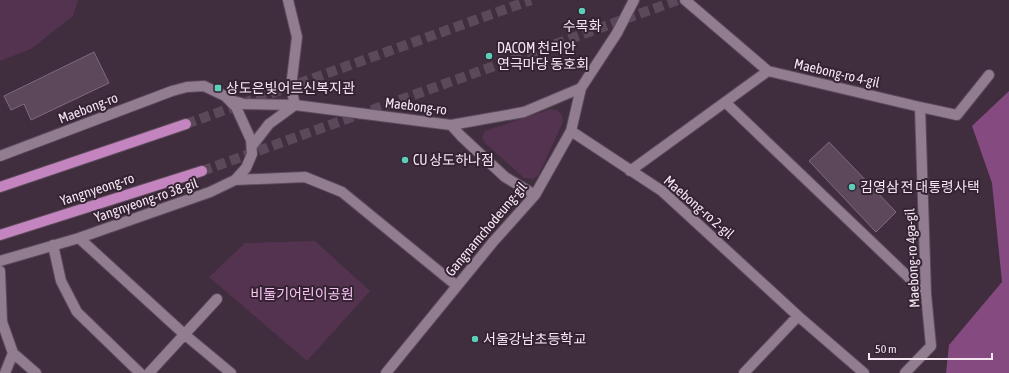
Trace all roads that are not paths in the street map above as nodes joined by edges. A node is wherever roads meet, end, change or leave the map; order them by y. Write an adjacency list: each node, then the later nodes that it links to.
1 (288, 0): 9 (street)
2 (634, 0): 6 (street)
3 (685, 0): 4 (street, Maebong-ro 4-gil)
4 (768, 71): 8 (street); 10 (street, Maebong-ro 4-gil)
5 (988, 75): 10 (street, Maebong-ro 4-gil)
6 (581, 88): 12 (street, Maebong-ro); 13 (street, Gangnamchodeung-gil)
7 (229, 100): 9 (street, Maebong-ro); 14 (street, Maebong-ro); 15 (street, Maebong-ro)
8 (725, 102): 17 (street); 29 (street)
9 (295, 105): 12 (street, Maebong-ro); 14 (street)
10 (920, 107): 29 (street, Maebong-ro 4ga-gil)
11 (186, 124): 18 (main road)
12 (451, 125): 22 (street)
13 (571, 130): 17 (street, Maebong-ro 2-gil); 22 (street, Gangnamchodeung-gil)
14 (252, 146): 19 (street, Yangnyeong-ro 38-gil)
15 (0, 156)
16 (202, 171): 23 (main road, Yangnyeong-ro)
17 (630, 171): 31 (street, Maebong-ro 2-gil)
18 (28, 177): 20 (street); 21 (main road)
19 (235, 180): 24 (street, Yangnyeong-ro 38-gil); 28 (street)
20 (0, 184)
21 (0, 188)
22 (535, 196): 28 (street, Gangnamchodeung-gil)
23 (0, 235)
24 (79, 238): 25 (street, Yangnyeong-ro 38-gil); 32 (street)
25 (53, 245): 26 (street, Yangnyeong-ro 38-gil); 36 (street)
26 (0, 261)
27 (0, 271): 33 (street)
28 (457, 286): 39 (street, Gangnamchodeung-gil)
29 (926, 294): 42 (street, Maebong-ro 4ga-gil)
30 (216, 299): 32 (street)
31 (798, 316): 40 (street); 41 (street, Maebong-ro 2-gil)
32 (184, 334): 37 (street); 38 (street)
33 (13, 353): 34 (street); 35 (street)
34 (5, 373)
35 (36, 373)
36 (140, 373)
37 (149, 373)
38 (231, 373)
39 (386, 373)
40 (744, 373)
41 (864, 373)
42 (905, 373)

